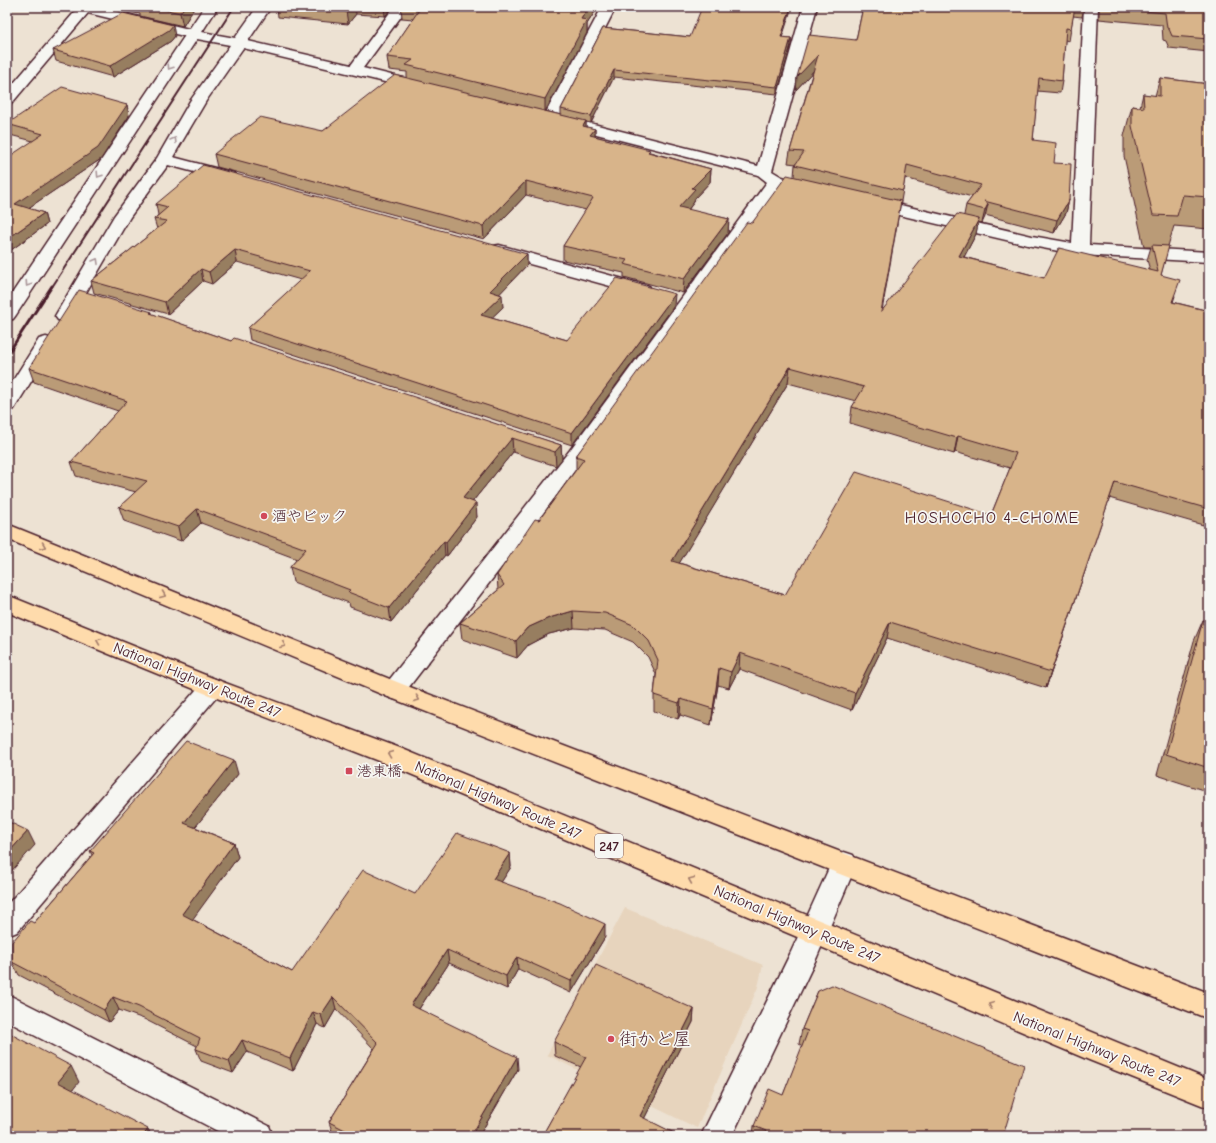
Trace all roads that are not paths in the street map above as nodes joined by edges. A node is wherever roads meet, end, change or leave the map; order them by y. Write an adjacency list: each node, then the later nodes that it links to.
1 (83, 7): 8 (street); 12 (street)
2 (211, 7): 8 (street)
3 (264, 7): 9 (street)
4 (401, 7): 10 (street)
5 (609, 7): 14 (street)
6 (810, 7): 14 (street)
7 (1092, 7): 19 (street)
8 (192, 34): 9 (street); 22 (street, one-way to 22)
9 (240, 43): 10 (street); 13 (street, one-way to 9)
10 (354, 72): 11 (street)
11 (432, 89)
12 (7, 100)
13 (164, 159): 15 (street); 23 (street, one-way to 13)
14 (770, 176): 16 (street); 21 (street)
15 (245, 181)
16 (822, 192)
17 (854, 199): 19 (street)
18 (481, 245): 21 (street)
19 (1080, 250): 20 (street)
20 (1209, 257)
21 (673, 298): 27 (street)
22 (7, 314)
23 (7, 405)
24 (7, 531): 27 (highway, one-way to 27)
25 (7, 603): 26 (highway, National Highway Route 247 / 247, one-way to 25)
26 (212, 687): 29 (street); 30 (highway, National Highway Route 247 / 247, one-way to 26)
27 (394, 690): 28 (highway, one-way to 28)
28 (844, 863): 30 (street); 31 (highway)
29 (7, 924)
30 (814, 931): 33 (highway, National Highway Route 247 / 247, one-way to 30); 35 (street)
31 (1209, 1006)
32 (7, 1007): 34 (street)
33 (1209, 1094)
34 (258, 1136)
35 (716, 1136)

